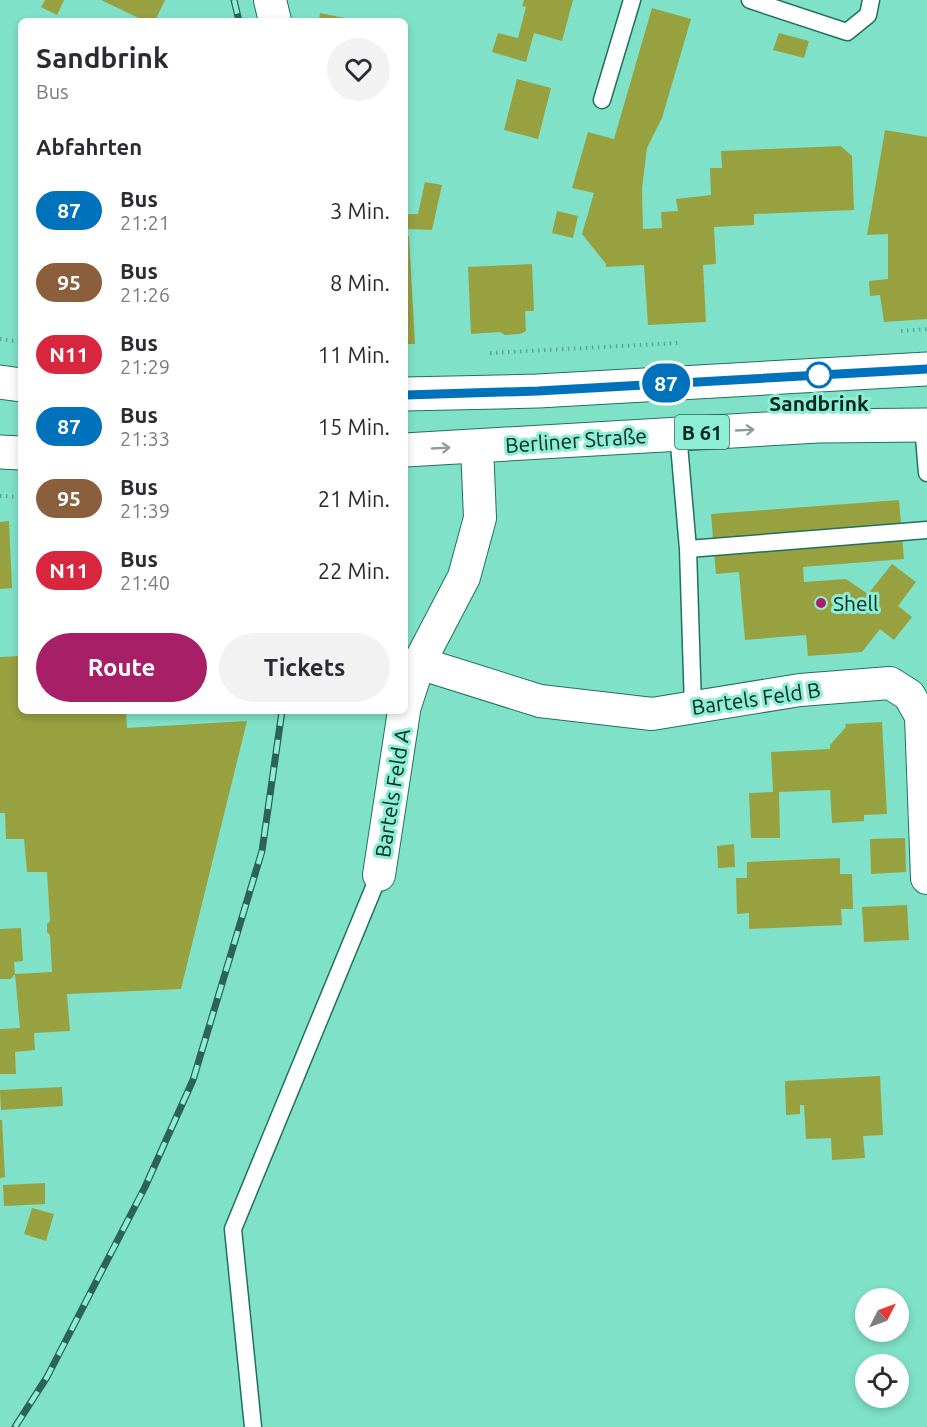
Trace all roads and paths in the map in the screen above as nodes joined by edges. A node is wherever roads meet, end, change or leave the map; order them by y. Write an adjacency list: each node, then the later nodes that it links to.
1 (270, 0): 5 (street)
2 (632, 0): 6 (lane)
3 (750, 0): 4 (lane)
4 (871, 0)
5 (274, 18)
6 (602, 100)
7 (927, 329): 8 (path)
8 (891, 332)
9 (0, 339): 10 (path)
10 (18, 342)
11 (688, 343): 12 (path)
12 (486, 353)
13 (927, 369): 16 (main road)
14 (0, 382): 15 (main road)
15 (18, 385)
16 (408, 394)
17 (925, 425): 18 (main road, Berliner Straße / B 61, one-way to 17); 23 (lane)
18 (678, 433): 19 (main road, Berliner Straße / B 61); 27 (lane)
19 (477, 446): 20 (main road, Berliner Straße / B 61, one-way to 19); 28 (street, Bartels Feld A)
20 (408, 450)
21 (0, 452): 22 (main road)
22 (18, 453)
23 (927, 473)
24 (0, 496): 25 (path)
25 (18, 497)
26 (927, 530): 27 (lane)
27 (688, 549): 30 (lane)
28 (419, 663): 29 (street, Bartels Feld A); 30 (street, Bartels Feld B)
29 (408, 697)
30 (693, 707): 33 (street, Bartels Feld B)
31 (404, 714): 32 (street, Bartels Feld A)
32 (379, 875): 34 (lane)
33 (927, 878)
34 (253, 1427)

